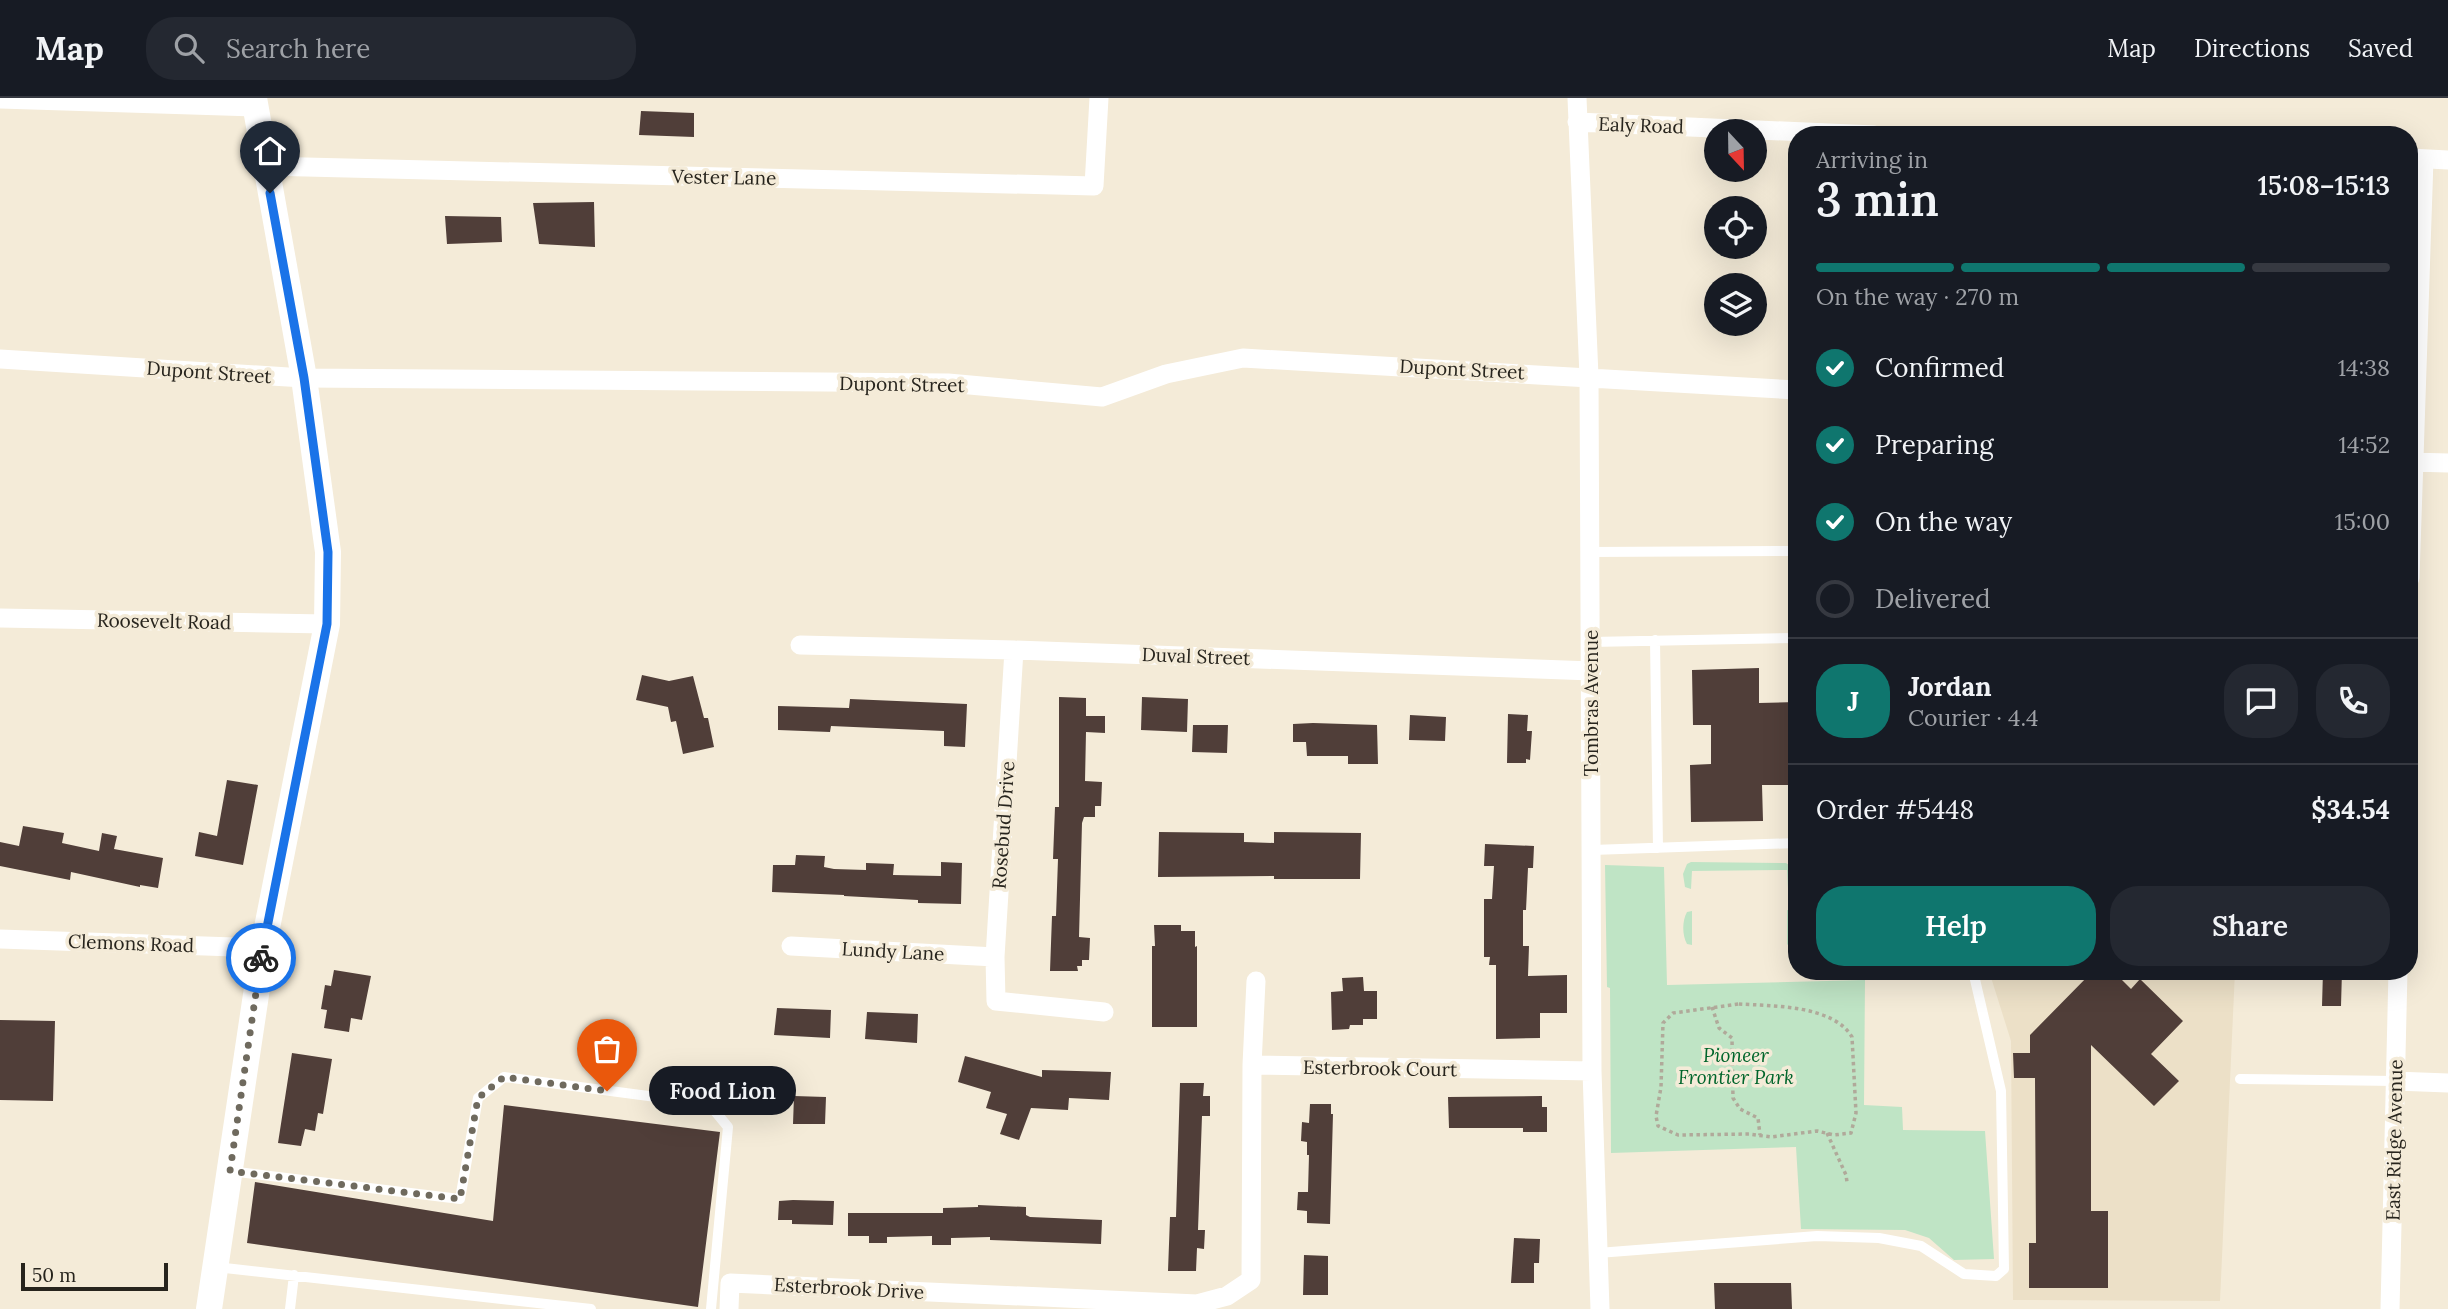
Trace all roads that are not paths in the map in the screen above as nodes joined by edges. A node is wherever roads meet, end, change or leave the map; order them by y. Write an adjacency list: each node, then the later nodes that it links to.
1 (1099, 98): 9 (street, Vester Lane)
2 (1577, 98): 5 (street, Tombras Avenue)
3 (0, 99): 4 (street)
4 (254, 102): 9 (main road)
5 (1577, 122): 6 (street, Ealy Road); 11 (street, Tombras Avenue)
6 (1788, 131)
7 (2418, 158): 8 (street)
8 (2448, 160)
9 (265, 166): 12 (main road)
10 (0, 359): 12 (street, Dupont Street)
11 (1589, 376): 12 (street, Dupont Street); 13 (street, Dupont Street); 17 (street, Tombras Avenue)
12 (304, 378): 19 (main road)
13 (1788, 389)
14 (2418, 462): 15 (street)
15 (2448, 463)
16 (1788, 551): 17 (lane)
17 (1590, 552): 22 (street, Tombras Avenue)
18 (0, 618): 19 (street, Roosevelt Road)
19 (327, 624): 31 (main road)
20 (1788, 638): 21 (lane)
21 (1655, 640): 22 (lane); 27 (lane)
22 (1591, 642): 25 (street, Tombras Avenue)
23 (800, 645): 24 (street, Duval Street)
24 (1014, 650): 25 (street, Duval Street); 32 (street, Rosebud Drive)
25 (1592, 671): 28 (street, Tombras Avenue)
26 (1788, 843): 27 (lane)
27 (1658, 848): 28 (lane)
28 (1592, 850): 38 (street, Tombras Avenue)
29 (0, 939): 31 (street, Clemons Road)
30 (791, 946): 32 (street, Lundy Lane)
31 (263, 948): 42 (main road)
32 (995, 957): 36 (street, Rosebud Drive)
33 (1975, 980): 43 (lane)
34 (2398, 980): 40 (street, East Ridge Avenue)
35 (1256, 981): 37 (street)
36 (1104, 1012)
37 (1252, 1065): 38 (street, Esterbrook Court); 51 (street, Esterbrook Drive)
38 (1592, 1071): 43 (street, Tombras Avenue)
39 (2240, 1079): 40 (lane)
40 (2395, 1082): 41 (street); 53 (street, East Ridge Avenue)
41 (2448, 1083)
42 (230, 1171): 44 (main road); 50 (lane)
43 (1598, 1253): 52 (street, Tombras Avenue)
44 (216, 1266): 45 (lane); 47 (main road)
45 (294, 1275): 46 (lane); 48 (lane)
46 (510, 1305): 49 (lane)
47 (209, 1309)
48 (290, 1309)
49 (591, 1309)
50 (711, 1309)
51 (729, 1309)
52 (1600, 1309)
53 (2390, 1309)

